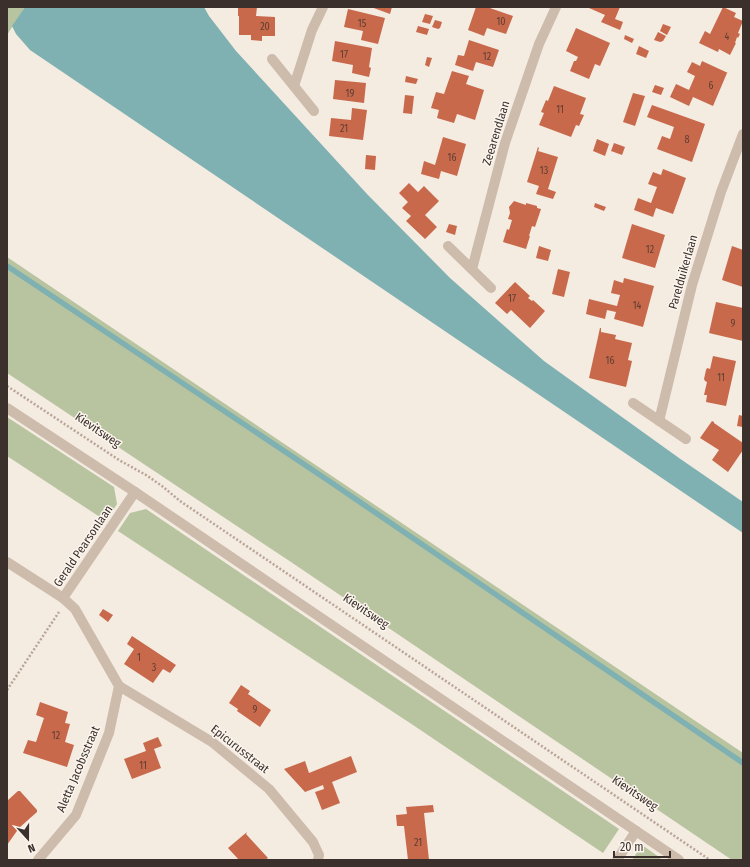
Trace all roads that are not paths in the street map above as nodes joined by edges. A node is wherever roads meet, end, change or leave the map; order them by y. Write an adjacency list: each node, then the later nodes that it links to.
1 (323, 7): 4 (street)
2 (556, 7): 8 (street, Zeearendlaan)
3 (272, 59): 4 (street)
4 (294, 86): 5 (street)
5 (314, 111)
6 (743, 134): 12 (street, Parelduikerlaan)
7 (448, 246): 8 (street)
8 (472, 269): 9 (street)
9 (490, 288)
10 (633, 403): 12 (street)
11 (7, 408): 14 (street)
12 (659, 420): 13 (street)
13 (686, 439)
14 (135, 492): 16 (street, Gerald Pearsonlaan); 18 (street)
15 (7, 562): 16 (street, Gerald Pearsonlaan)
16 (63, 598): 17 (street)
17 (119, 686): 19 (street, Aletta Jacobsstraat); 20 (street, Epicurusstraat)
18 (636, 831): 21 (street); 22 (street)
19 (38, 860)
20 (318, 860)
21 (617, 860)
22 (679, 860)

